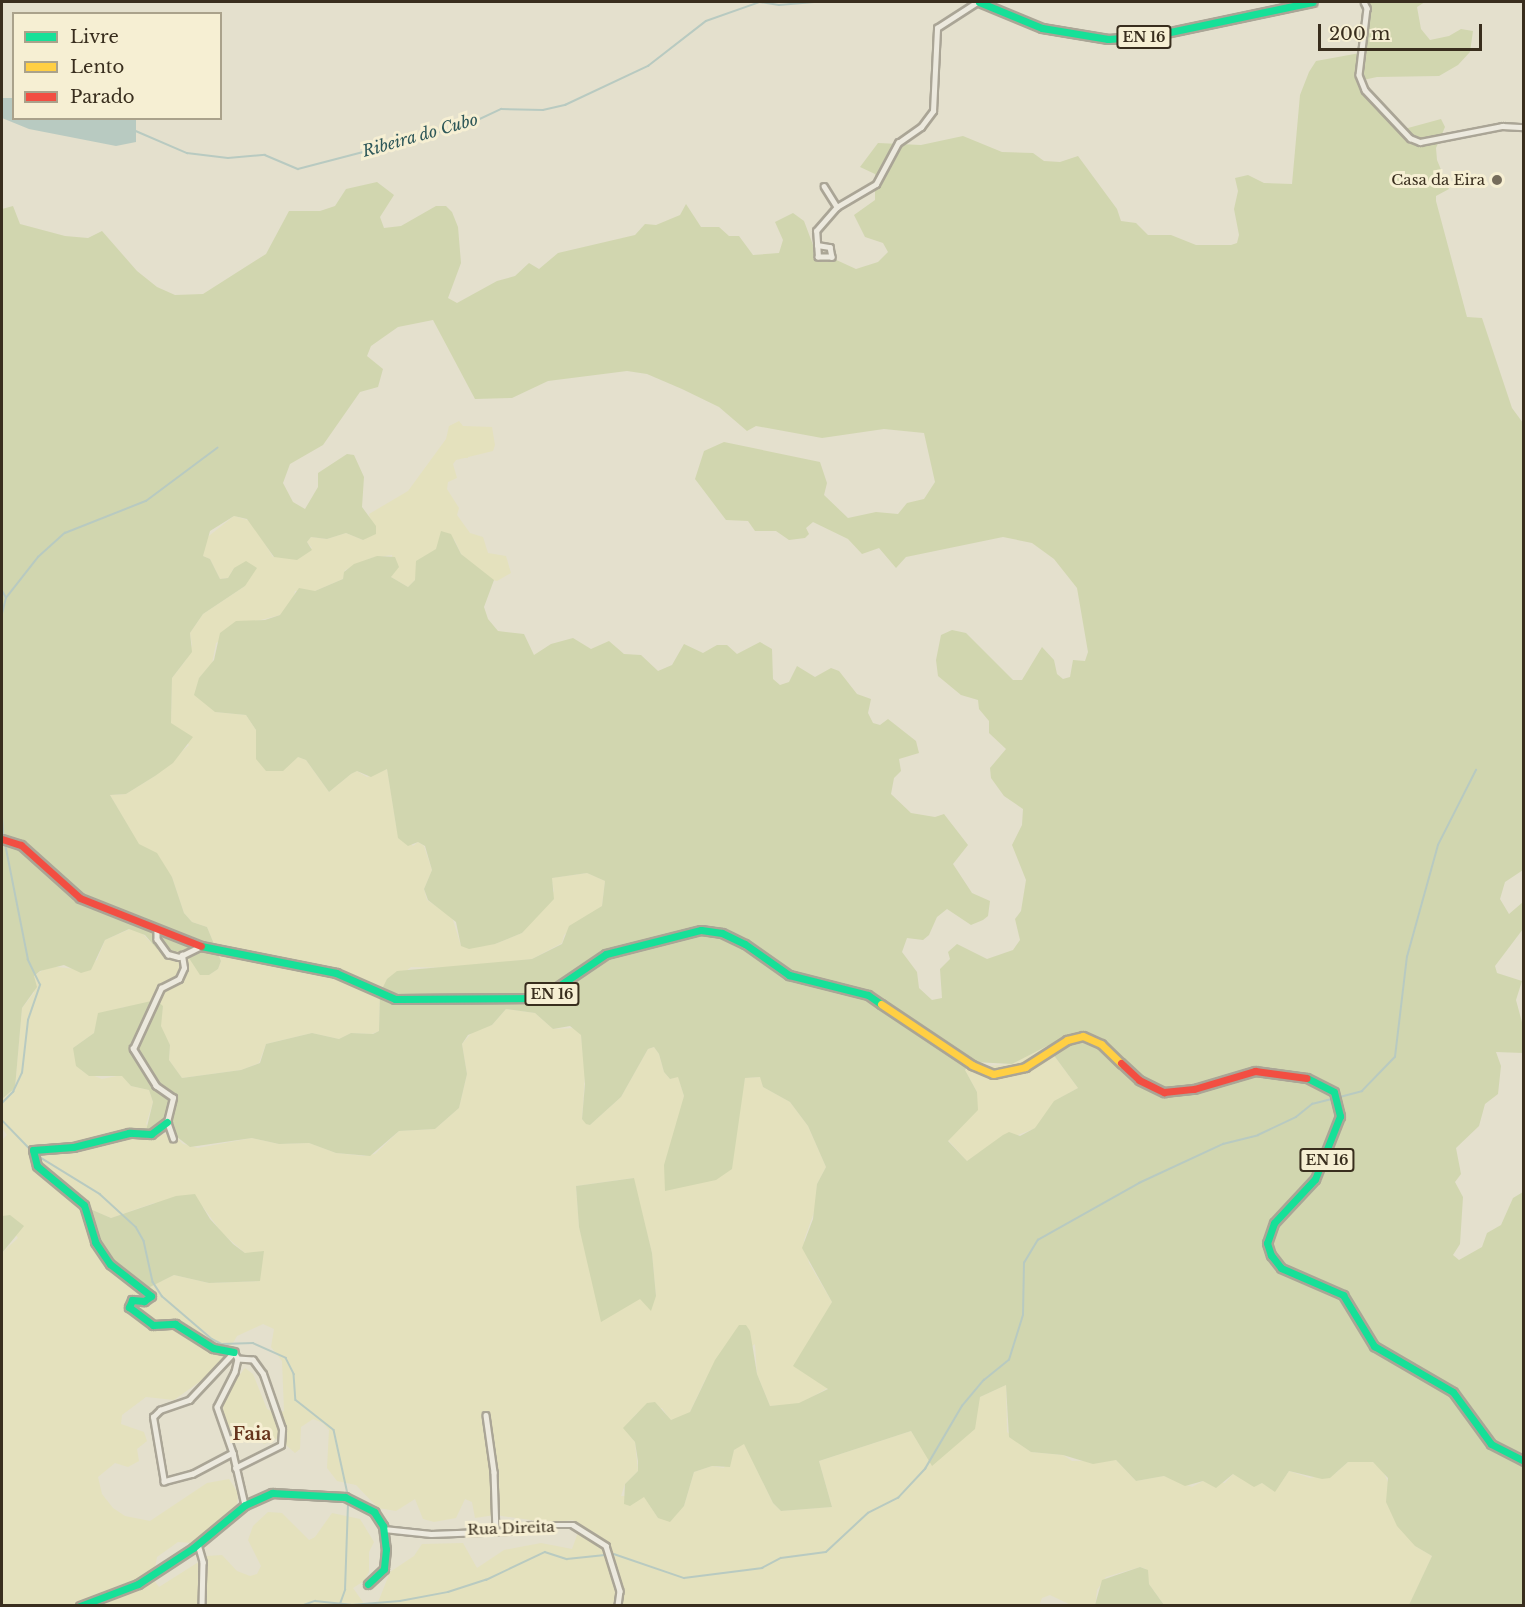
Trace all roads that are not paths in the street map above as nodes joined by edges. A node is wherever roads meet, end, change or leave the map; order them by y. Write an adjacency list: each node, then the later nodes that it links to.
1 (978, 2): 2 (main road, EN 16); 6 (street)
2 (1312, 2)
3 (1364, 2): 4 (street)
4 (1524, 128)
5 (824, 186): 6 (street)
6 (837, 207): 7 (street)
7 (817, 245)
8 (2, 839): 9 (main road, EN 16)
9 (157, 931): 10 (main road, EN 16); 11 (street)
10 (202, 946): 11 (street); 17 (main road, EN 16)
11 (182, 955): 12 (street)
12 (167, 1122): 13 (street); 14 (main road)
13 (173, 1139)
14 (236, 1356): 16 (street); 16 (street); 18 (street)
15 (486, 1415): 21 (street)
16 (233, 1453): 18 (street)
17 (1524, 1461)
18 (235, 1468): 19 (street)
19 (245, 1505): 20 (main road); 22 (main road)
20 (384, 1529): 21 (street, Rua Direita); 23 (main road)
21 (496, 1531): 26 (street, Rua Direita)
22 (198, 1545): 24 (main road); 25 (street)
23 (368, 1584)
24 (80, 1605)
25 (202, 1605)
26 (618, 1605)

